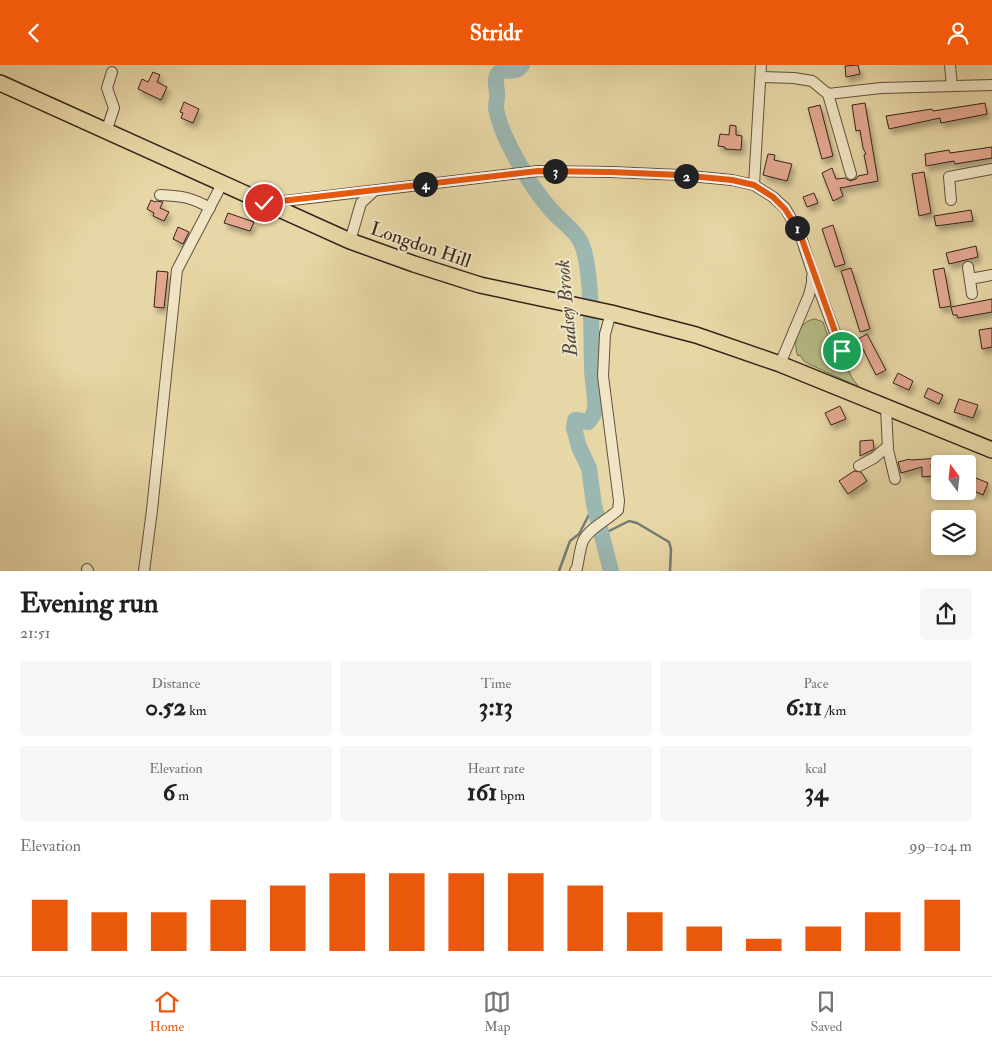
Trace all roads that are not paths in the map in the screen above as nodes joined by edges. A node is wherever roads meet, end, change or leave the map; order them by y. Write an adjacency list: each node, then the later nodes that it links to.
1 (761, 65): 4 (street)
2 (950, 65): 7 (street)
3 (112, 72): 9 (street)
4 (761, 77): 8 (street); 13 (street)
5 (0, 83): 9 (highway, Longdon Hill)
6 (992, 85): 7 (street)
7 (952, 86): 8 (street)
8 (828, 94): 11 (street)
9 (106, 132): 12 (highway, Longdon Hill)
10 (992, 169): 17 (street)
11 (850, 173)
12 (222, 184): 18 (highway, Longdon Hill); 19 (street)
13 (754, 185): 14 (street, Longdon Hill); 23 (street)
14 (374, 191): 15 (street, Longdon Hill); 20 (street)
15 (347, 194): 18 (street, Longdon Hill); 20 (street, Longdon Hill)
16 (160, 195): 19 (street)
17 (951, 200)
18 (264, 203): 21 (highway, Longdon Hill)
19 (210, 208): 35 (street)
20 (359, 211): 21 (street)
21 (350, 241): 27 (highway, Longdon Hill)
22 (968, 267): 25 (street)
23 (812, 271): 28 (street); 29 (street)
24 (992, 275): 25 (street)
25 (970, 279): 26 (street)
26 (972, 294)
27 (608, 312): 29 (highway, Longdon Hill); 36 (street)
28 (842, 351)
29 (780, 364): 30 (highway, Longdon Hill)
30 (886, 407): 31 (street); 32 (highway, Longdon Hill)
31 (888, 446): 33 (street); 34 (street)
32 (992, 450)
33 (859, 466)
34 (895, 479)
35 (144, 571)
36 (575, 571)

